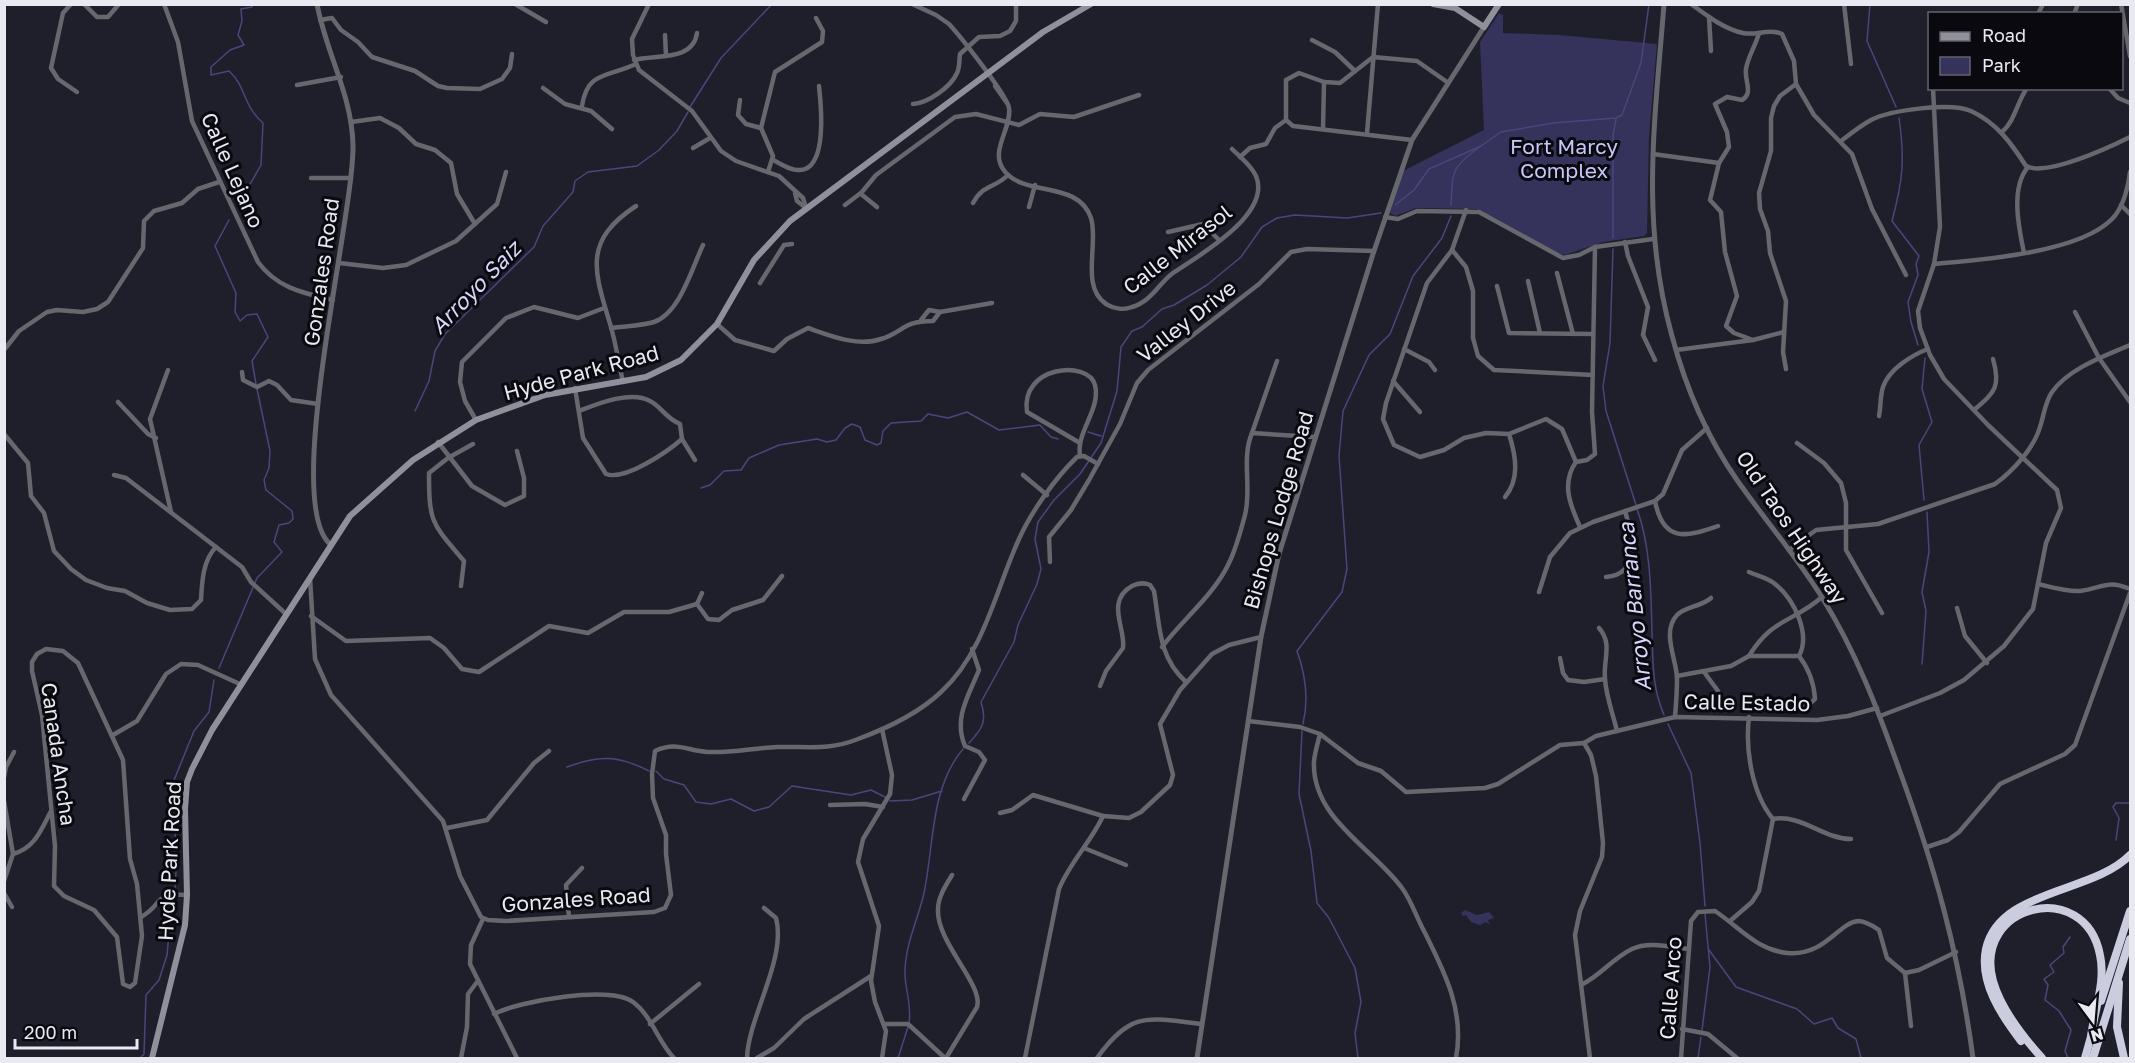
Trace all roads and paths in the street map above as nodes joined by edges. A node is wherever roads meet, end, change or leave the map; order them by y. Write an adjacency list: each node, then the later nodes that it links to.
1 (71, 4): 50 (street)
2 (84, 4): 3 (street)
3 (119, 4)
4 (164, 4): 82 (street, Calle Lejano)
5 (317, 4): 23 (street, Gonzales Road)
6 (515, 4): 19 (street)
7 (529, 4): 19 (street)
8 (649, 4): 36 (street)
9 (912, 4): 30 (street)
10 (1016, 4): 30 (street)
11 (1091, 4): 39 (main road, Hyde Park Road)
12 (1378, 4): 35 (street)
13 (1433, 4): 18 (main road)
14 (1498, 4): 25 (main road, Bishops Lodge Road)
15 (1664, 4): 71 (street, Old Taos Highway)
16 (1691, 4): 20 (street)
17 (1844, 4): 37 (street)
18 (1451, 6): 25 (main road)
19 (524, 11): 24 (street)
20 (1709, 16): 27 (street); 31 (street)
21 (2123, 16): 34 (street)
22 (816, 18): 60 (street)
23 (320, 20): 32 (street); 40 (street, Gonzales Road)
24 (546, 22)
25 (1484, 27): 42 (street, Bishops Lodge Road)
26 (697, 33): 33 (street)
27 (1759, 33): 43 (street); 74 (street)
28 (665, 35): 33 (street)
29 (1312, 40): 38 (street)
30 (967, 47): 39 (street); 54 (street)
31 (1711, 51)
32 (512, 54)
33 (666, 56): 36 (street)
34 (2130, 56)
35 (1373, 57): 38 (street); 42 (street); 64 (street)
36 (635, 62): 55 (street); 66 (street)
37 (1851, 64)
38 (1355, 71): 41 (street)
39 (987, 74): 59 (street); 91 (main road, Hyde Park Road)
40 (341, 77): 44 (street); 58 (street, Gonzales Road)
41 (1324, 82): 57 (street); 62 (street)
42 (1447, 82): 67 (street, Bishops Lodge Road)
43 (1796, 84): 68 (street); 123 (street)
44 (297, 85)
45 (819, 86): 73 (street)
46 (543, 88): 55 (street)
47 (1933, 90): 56 (street)
48 (2026, 90): 63 (street)
49 (2111, 90): 53 (street)
50 (77, 92)
51 (1138, 95): 59 (street)
52 (740, 100): 60 (street)
53 (2130, 103)
54 (913, 104)
55 (582, 106): 61 (street)
56 (1934, 108): 63 (street); 68 (street); 109 (street)
57 (1286, 120): 62 (street); 72 (street)
58 (351, 122): 81 (street, Gonzales Road); 95 (street)
59 (1008, 123): 79 (street); 84 (street)
60 (761, 128): 73 (street)
61 (612, 129)
62 (1323, 129): 64 (street)
63 (2002, 132): 75 (street)
64 (1367, 133): 67 (street)
65 (2130, 137): 75 (street)
66 (710, 138): 69 (street); 77 (street)
67 (1412, 140): 94 (street, Bishops Lodge Road)
68 (1841, 141): 111 (street)
69 (693, 148)
70 (1232, 149): 72 (street, Calle Mirasol)
71 (1653, 154): 74 (street); 98 (street, Old Taos Highway)
72 (1240, 158): 99 (street, Calle Mirasol)
73 (774, 160): 77 (street)
74 (1719, 163): 127 (street)
75 (2028, 167): 107 (street)
76 (506, 172): 95 (street)
77 (768, 172): 91 (street)
78 (2130, 172): 86 (street)
79 (1008, 175): 83 (street, Calle Mirasol); 85 (street)
80 (311, 178): 81 (street)
81 (351, 178): 108 (street, Gonzales Road)
82 (219, 182): 115 (street, Calle Lejano); 130 (street)
83 (1035, 185): 90 (street); 99 (street, Calle Mirasol)
84 (861, 194): 88 (street); 89 (street)
85 (973, 203)
86 (2121, 205): 93 (street); 107 (street)
87 (636, 206): 117 (street)
88 (845, 206)
89 (877, 207)
90 (1029, 207)
91 (806, 208): 97 (main road, Hyde Park Road)
92 (1466, 210): 94 (street); 104 (street); 105 (street)
93 (2130, 214)
94 (1385, 217): 106 (street, Bishops Lodge Road)
95 (475, 224): 108 (street)
96 (1168, 231): 99 (street)
97 (776, 235): 103 (street); 121 (main road, Hyde Park Road)
98 (1653, 239): 100 (street); 131 (street, Old Taos Highway)
99 (1219, 240)
100 (1625, 242): 104 (street); 135 (street)
101 (703, 244): 122 (street)
102 (792, 244): 103 (street)
103 (784, 245): 113 (street)
104 (1595, 247): 126 (street)
105 (1452, 250): 129 (street); 141 (street)
106 (1374, 251): 157 (street, Bishops Lodge Road); 170 (street, Valley Drive)
107 (2024, 254): 109 (street)
108 (339, 263): 115 (street, Gonzales Road)
109 (1934, 264): 132 (street)
110 (1557, 273): 125 (street)
111 (1906, 275)
112 (1528, 280): 124 (street)
113 (760, 283)
114 (1497, 286): 124 (street)
115 (333, 300): 147 (street, Gonzales Road)
116 (992, 303): 118 (street)
117 (604, 308): 122 (street); 152 (street)
118 (940, 312): 120 (street); 120 (street)
119 (2075, 312): 133 (street)
120 (921, 320): 121 (street)
121 (717, 324): 143 (main road, Hyde Park Road)
122 (611, 328): 143 (street)
123 (1784, 332): 127 (street); 137 (street)
124 (1540, 333): 125 (street)
125 (1574, 334): 126 (street)
126 (1593, 334): 141 (street)
127 (1753, 340): 131 (street)
128 (2130, 345): 133 (street)
129 (1404, 349): 139 (street); 142 (street)
130 (4, 350)
131 (1676, 350): 153 (street, Old Taos Highway)
132 (1928, 350): 148 (street); 151 (street)
133 (2099, 358): 146 (street); 167 (street)
134 (1993, 359): 148 (street)
135 (1655, 360)
136 (1277, 361): 154 (street)
137 (1786, 369)
138 (168, 370): 158 (street)
139 (1435, 370)
140 (243, 372): 147 (street)
141 (1593, 375): 169 (street)
142 (1393, 381): 150 (street); 156 (street)
143 (623, 382): 144 (main road, Hyde Park Road)
144 (574, 388): 149 (street); 152 (main road, Hyde Park Road)
145 (118, 402): 158 (street)
146 (2130, 402)
147 (318, 404): 181 (street, Gonzales Road)
148 (1974, 410): 167 (street)
149 (579, 411): 159 (street); 159 (street)
150 (1420, 412)
151 (1879, 416)
152 (476, 420): 160 (main road, Hyde Park Road)
153 (1707, 428): 175 (street); 183 (street, Old Taos Highway)
154 (1252, 433): 157 (street); 204 (street)
155 (4, 434): 182 (street)
156 (1509, 434): 169 (street); 174 (street)
157 (1314, 437): 203 (street, Bishops Lodge Road)
158 (156, 438): 177 (street)
159 (682, 440): 168 (street)
160 (438, 442): 166 (street); 181 (main road, Hyde Park Road)
161 (1080, 443): 161 (street); 165 (street)
162 (1797, 443): 180 (street)
163 (473, 444): 166 (street)
164 (517, 451): 166 (street)
165 (1080, 456): 170 (street); 173 (street)
166 (448, 458): 190 (street)
167 (2021, 458): 180 (street); 189 (street)
168 (695, 460)
169 (1576, 462): 179 (street)
170 (1098, 464): 184 (street, Valley Drive)
171 (114, 475): 177 (street)
172 (1023, 475): 173 (street)
173 (1047, 495): 205 (street)
174 (1505, 497)
175 (1655, 501): 176 (street); 178 (street)
176 (1628, 510): 179 (street); 187 (street)
177 (171, 512): 182 (street)
178 (1718, 526)
179 (1580, 527): 192 (street)
180 (1846, 527): 183 (street); 198 (street)
181 (330, 544): 188 (main road, Hyde Park Road)
182 (216, 547): 199 (street)
183 (1789, 550): 194 (street, Old Taos Highway)
184 (1050, 562)
185 (1749, 572): 200 (street)
186 (782, 576): 196 (street)
187 (1606, 577)
188 (310, 578): 199 (main road, Hyde Park Road); 201 (street, Gonzales Road)
189 (2038, 584): 191 (street); 209 (street)
190 (461, 586)
191 (2130, 591): 241 (street)
192 (1539, 592)
193 (702, 593): 196 (street)
194 (1822, 597): 200 (street); 218 (street, Old Taos Highway)
195 (1711, 598): 211 (street)
196 (697, 604): 201 (street)
197 (1957, 608): 209 (street)
198 (1882, 612)
199 (286, 614): 214 (main road, Hyde Park Road)
200 (1797, 614): 206 (street); 207 (street)
201 (311, 616): 239 (street, Gonzales Road)
202 (1599, 628): 212 (street)
203 (1261, 637): 213 (street); 222 (street, Bishops Lodge Road)
204 (1162, 647): 213 (street); 215 (street)
205 (972, 649): 223 (street); 231 (street)
206 (1749, 656): 207 (street); 210 (street)
207 (1799, 656): 217 (street)
208 (1560, 658): 212 (street)
209 (1987, 663): 219 (street)
210 (1704, 672): 211 (street); 216 (street)
211 (1677, 676): 220 (street)
212 (1605, 679): 224 (street)
213 (1186, 682): 237 (street)
214 (242, 685): 226 (street); 250 (main road, Hyde Park Road)
215 (1100, 686)
216 (1718, 691)
217 (1760, 699)
218 (1877, 708): 219 (street, Old Taos Highway); 221 (street, Calle Estado)
219 (1880, 716): 241 (street, Old Taos Highway)
220 (1675, 717): 221 (street, Calle Estado); 224 (street, Calle Estado)
221 (1749, 717): 238 (street)
222 (1248, 721): 225 (street); 270 (street, Bishops Lodge Road)
223 (882, 729): 234 (street); 255 (street, Gonzales Road)
224 (1617, 731): 227 (street, Calle Estado)
225 (1320, 734): 227 (street, Calle Estado); 285 (street)
226 (113, 735): 235 (street, Canada Ancha); 254 (street, Canada Ancha)
227 (1584, 743): 266 (street)
228 (549, 751): 239 (street)
229 (14, 752): 230 (street)
230 (4, 777)
231 (964, 799)
232 (4, 801): 243 (street)
233 (830, 805): 234 (street)
234 (883, 807): 263 (street)
235 (51, 811): 243 (street); 254 (street, Canada Ancha)
236 (1000, 813): 237 (street)
237 (1103, 816): 242 (street)
238 (1773, 819): 240 (street); 257 (street)
239 (447, 828): 256 (street, Gonzales Road)
240 (1851, 839)
241 (1927, 847): 260 (street, Old Taos Highway)
242 (1084, 848): 245 (street); 282 (street)
243 (13, 854): 248 (street)
244 (2130, 855): 290 (highway)
245 (1126, 865)
246 (582, 868): 255 (street)
247 (952, 875): 281 (street)
248 (4, 881)
249 (4, 893): 251 (street)
250 (187, 895): 254 (street); 274 (main road, Hyde Park Road)
251 (12, 907)
252 (764, 908): 278 (street)
253 (2130, 911): 273 (highway)
254 (141, 917)
255 (569, 917): 256 (street, Gonzales Road)
256 (483, 919): 264 (street)
257 (1730, 921): 259 (street, Calle Arco); 262 (street, Calle Arco)
258 (2130, 939): 261 (highway)
259 (1689, 950): 266 (street); 272 (street, Calle Arco)
260 (1956, 952): 262 (street); 289 (street, Old Taos Highway)
261 (2124, 956): 293 (highway); 294 (highway)
262 (1905, 973): 271 (street)
263 (871, 976): 269 (street); 279 (street)
264 (477, 982): 267 (street); 275 (street)
265 (699, 984): 268 (street)
266 (1581, 986): 286 (street)
267 (494, 1014): 268 (street); 276 (street)
268 (650, 1024): 277 (street)
269 (884, 1024): 280 (street); 281 (street)
270 (1202, 1024): 283 (street); 284 (street, Bishops Lodge Road)
271 (1911, 1026)
272 (1682, 1029): 287 (street, Calle Arco); 288 (street)
273 (2091, 1037): 291 (highway); 292 (highway)
274 (152, 1059)
275 (461, 1059)
276 (517, 1059)
277 (674, 1059)
278 (747, 1059)
279 (757, 1059)
280 (882, 1059)
281 (946, 1059)
282 (1025, 1059)
283 (1097, 1059)
284 (1197, 1059)
285 (1456, 1059)
286 (1590, 1059)
287 (1681, 1059)
288 (1737, 1059)
289 (1972, 1059)
290 (2035, 1059)
291 (2042, 1059)
292 (2085, 1059)
293 (2093, 1059)
294 (2124, 1059)

